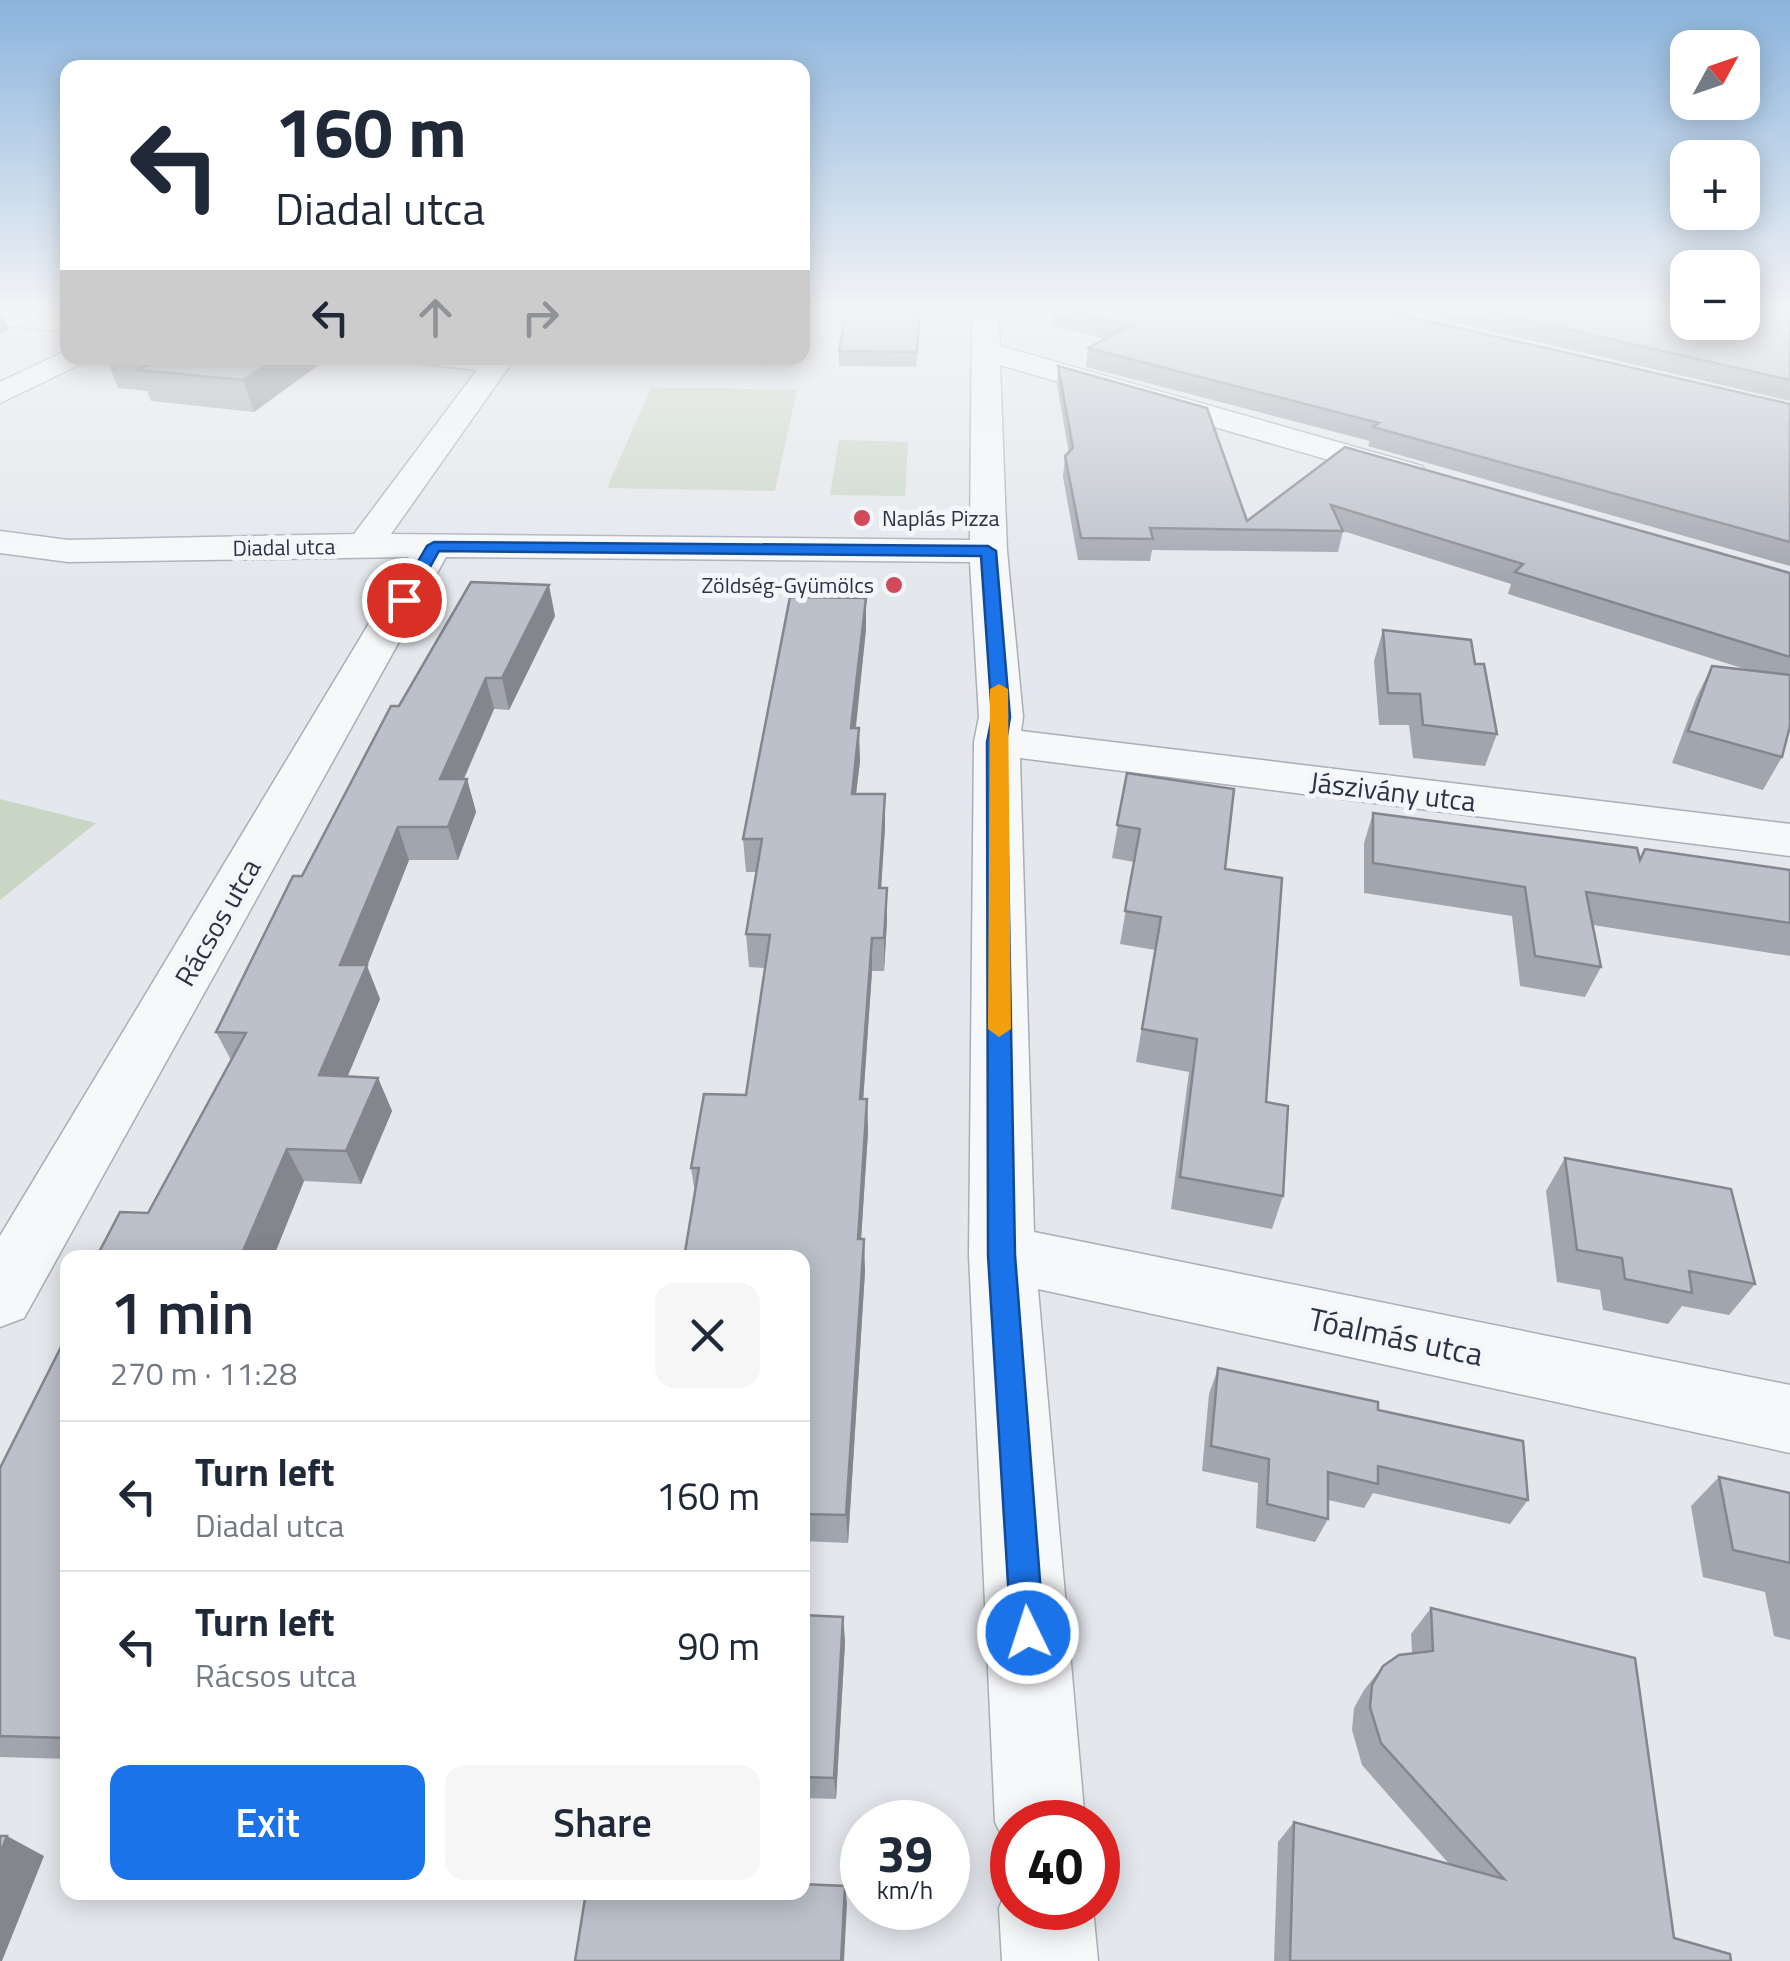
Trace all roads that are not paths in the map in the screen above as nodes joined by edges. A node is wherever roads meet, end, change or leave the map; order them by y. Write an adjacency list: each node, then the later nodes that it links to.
1 (468, 402): 6 (street)
2 (986, 402): 8 (street)
3 (1161, 402): 4 (street)
4 (1448, 484)
5 (0, 542): 6 (street, Diadal utca)
6 (365, 546): 7 (street, Diadal utca)
7 (434, 546): 8 (street, Diadal utca); 12 (street, Rácsos utca)
8 (988, 551): 9 (street)
9 (996, 742): 10 (street, Jászivány utca); 11 (street)
10 (1790, 840)
11 (1002, 1255): 13 (street, Tóalmás utca); 14 (street)
12 (0, 1297)
13 (1790, 1419)
14 (1039, 1800)
15 (1048, 1930): 16 (street)
16 (1050, 1961)

